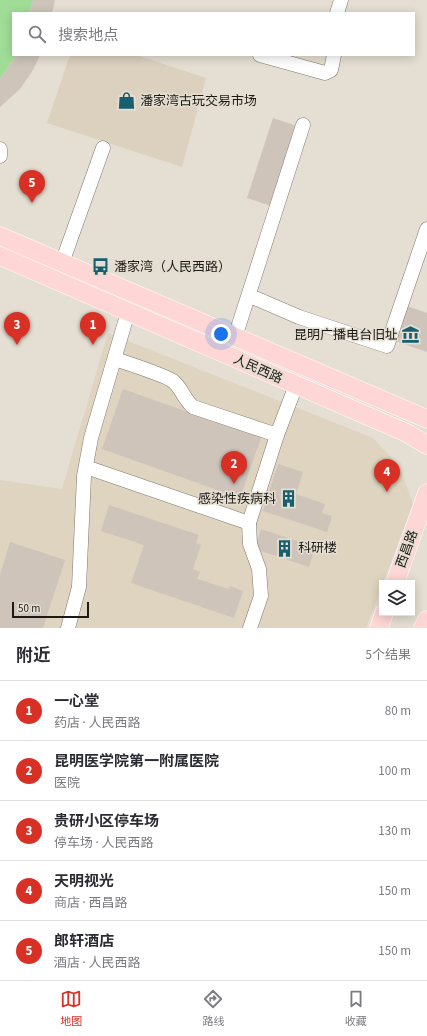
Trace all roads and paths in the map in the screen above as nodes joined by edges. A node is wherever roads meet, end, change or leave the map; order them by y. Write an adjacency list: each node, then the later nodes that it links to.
1 (341, 0): 2 (street)
2 (337, 12)
3 (264, 56): 4 (street)
4 (334, 56)
5 (303, 125): 13 (street)
6 (103, 148): 12 (street)
7 (0, 149): 8 (street)
8 (0, 156)
9 (427, 229): 13 (street)
10 (0, 236): 12 (main road, 人民西路)
11 (0, 256): 14 (main road, 人民西路)
12 (62, 263): 15 (main road, 人民西路)
13 (250, 296): 15 (street)
14 (128, 312): 16 (street); 17 (main road, 人民西路)
15 (235, 337): 18 (main road, 人民西路)
16 (115, 359): 19 (street); 21 (street)
17 (296, 385): 19 (street); 20 (main road, 人民西路)
18 (427, 419)
19 (277, 435): 23 (street)
20 (427, 445)
21 (86, 467): 23 (street); 27 (street)
22 (427, 493): 24 (main road, 西昌路)
23 (249, 523): 28 (street)
24 (396, 580)
25 (383, 616): 29 (main road)
26 (427, 620): 30 (main road)
27 (68, 628)
28 (250, 628)
29 (379, 628)
30 (423, 628)

